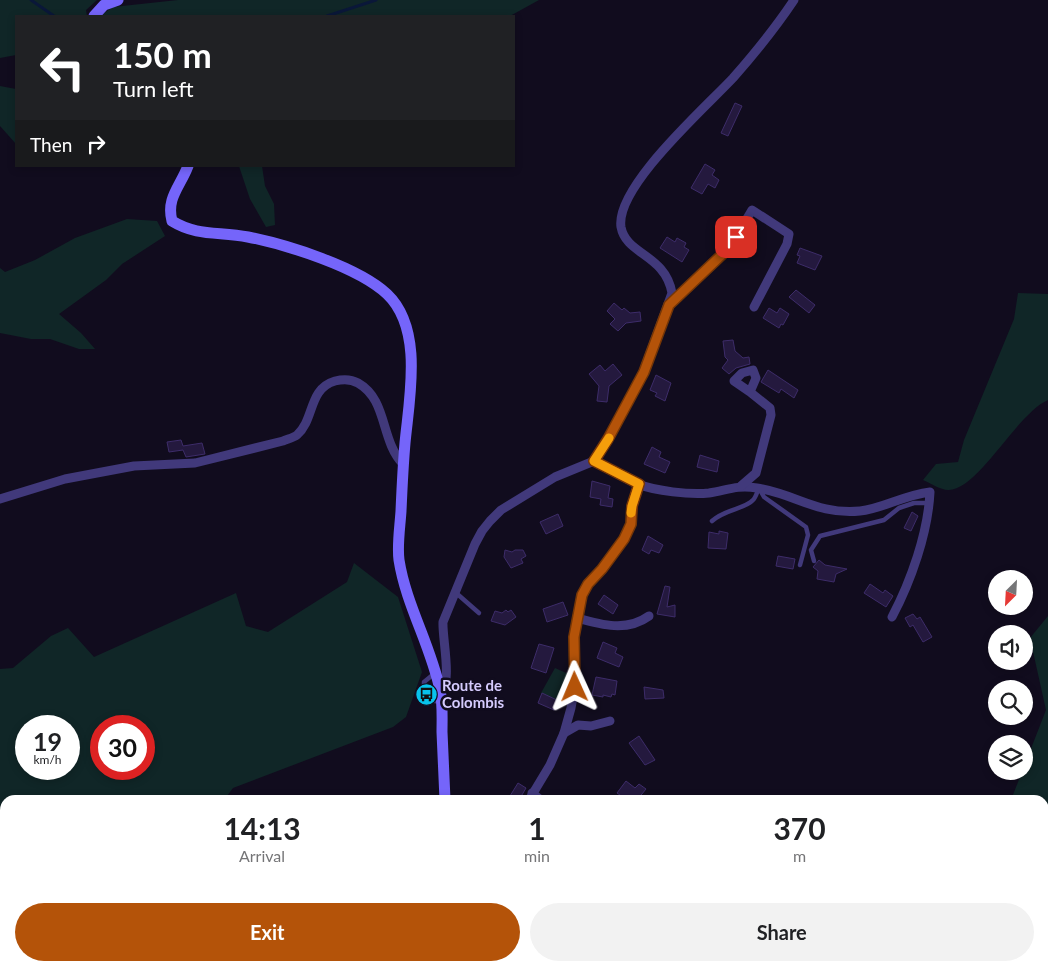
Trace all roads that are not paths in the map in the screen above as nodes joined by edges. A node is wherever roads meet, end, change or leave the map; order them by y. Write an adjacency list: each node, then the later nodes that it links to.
1 (118, 0): 3 (street)
2 (794, 0): 5 (street)
3 (94, 15)
4 (188, 167): 9 (street)
5 (669, 305): 6 (street); 8 (street)
6 (754, 307)
7 (750, 392): 11 (street)
8 (594, 461): 10 (street); 18 (street)
9 (403, 464): 13 (street); 23 (street)
10 (639, 484): 11 (street); 22 (street)
11 (741, 486): 12 (street)
12 (759, 488): 14 (street); 15 (lane); 17 (lane)
13 (0, 499)
14 (929, 502): 16 (lane); 21 (street)
15 (712, 521)
16 (814, 561)
17 (800, 566)
18 (455, 592): 19 (lane); 24 (street)
19 (479, 614)
20 (649, 616): 22 (street)
21 (892, 617)
22 (577, 618): 26 (street)
23 (436, 673): 24 (street); 24 (lane)
24 (441, 697): 27 (street)
25 (610, 721): 26 (street)
26 (564, 733): 28 (street)
27 (445, 795)
28 (532, 795)

